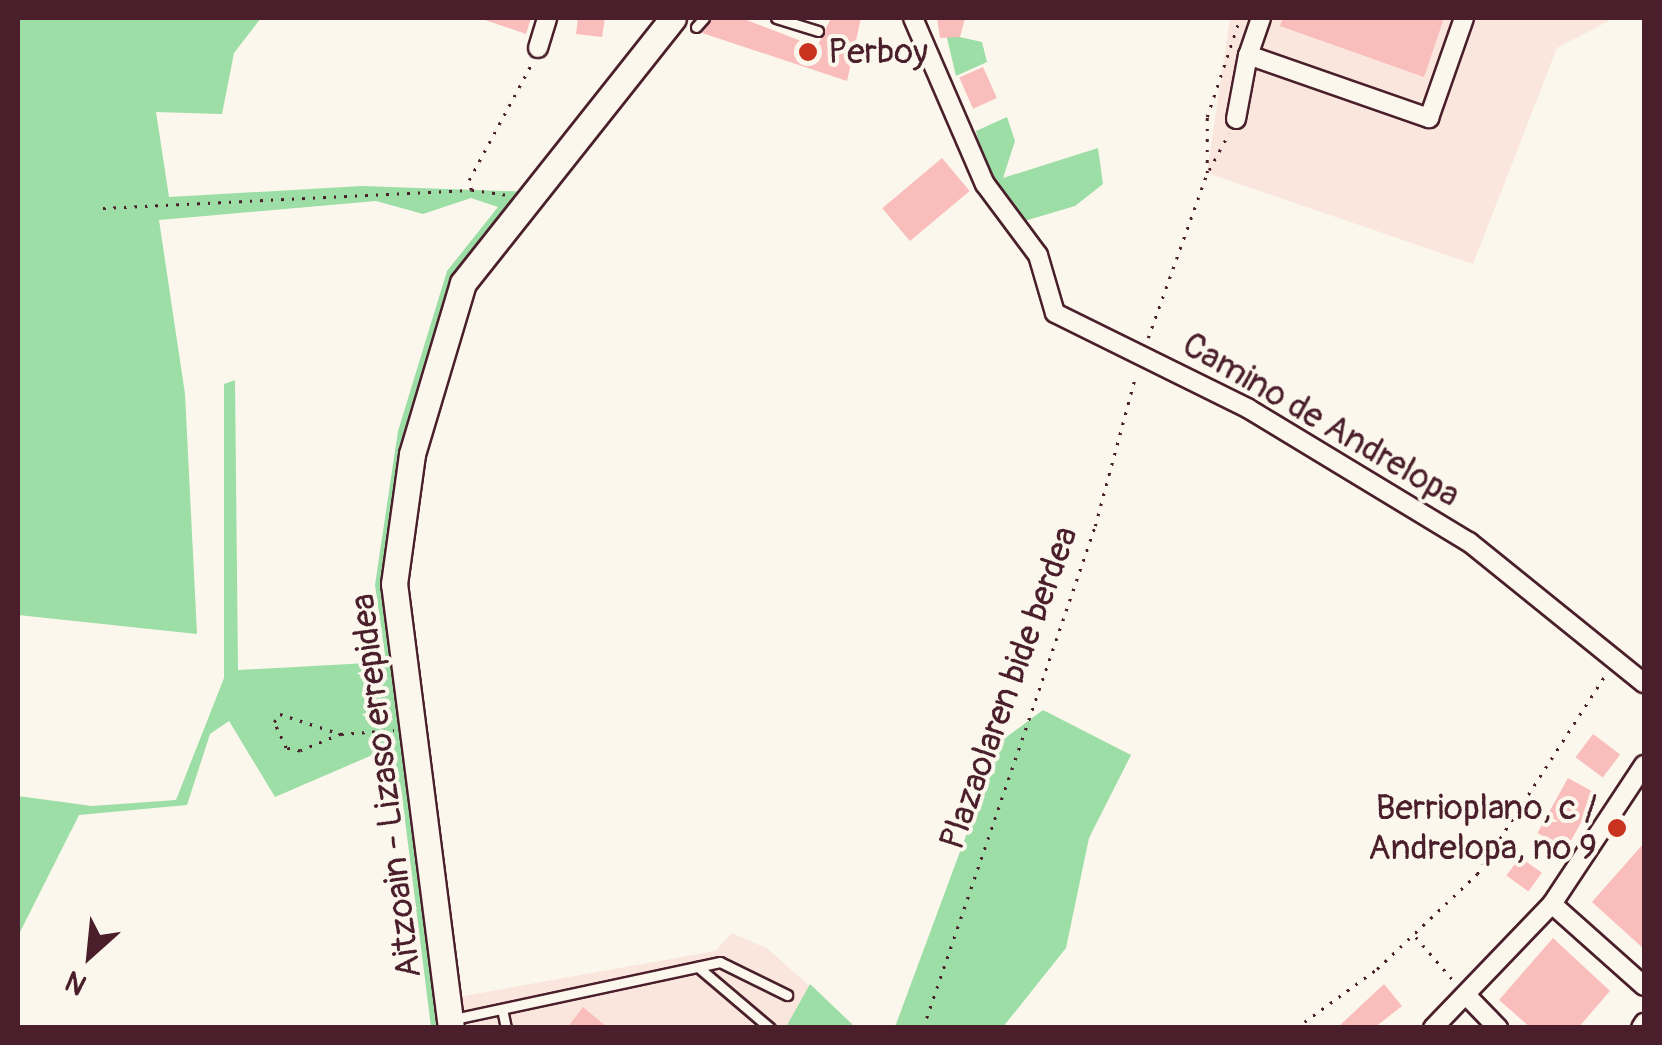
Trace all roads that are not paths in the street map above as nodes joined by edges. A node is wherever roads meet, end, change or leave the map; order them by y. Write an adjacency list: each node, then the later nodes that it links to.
1 (547, 18): 9 (street)
2 (704, 18): 7 (lane)
3 (776, 18): 8 (lane)
4 (913, 18): 12 (street, Camino de Andrelopa)
5 (1261, 18): 10 (street)
6 (1464, 18): 10 (street)
7 (684, 22): 20 (street, Aitzoain - Lizaso errepidea)
8 (818, 31)
9 (538, 48)
10 (1248, 55): 11 (street)
11 (1236, 119)
12 (1644, 683)
13 (1644, 765): 14 (street)
14 (1552, 904): 16 (street); 18 (street)
15 (698, 966): 17 (lane); 19 (lane); 22 (lane)
16 (1644, 986)
17 (787, 995)
18 (1467, 996): 23 (street); 24 (street)
19 (502, 1008): 20 (lane); 21 (lane)
20 (451, 1024)
21 (506, 1028)
22 (770, 1028)
23 (1433, 1028)
24 (1498, 1028)

